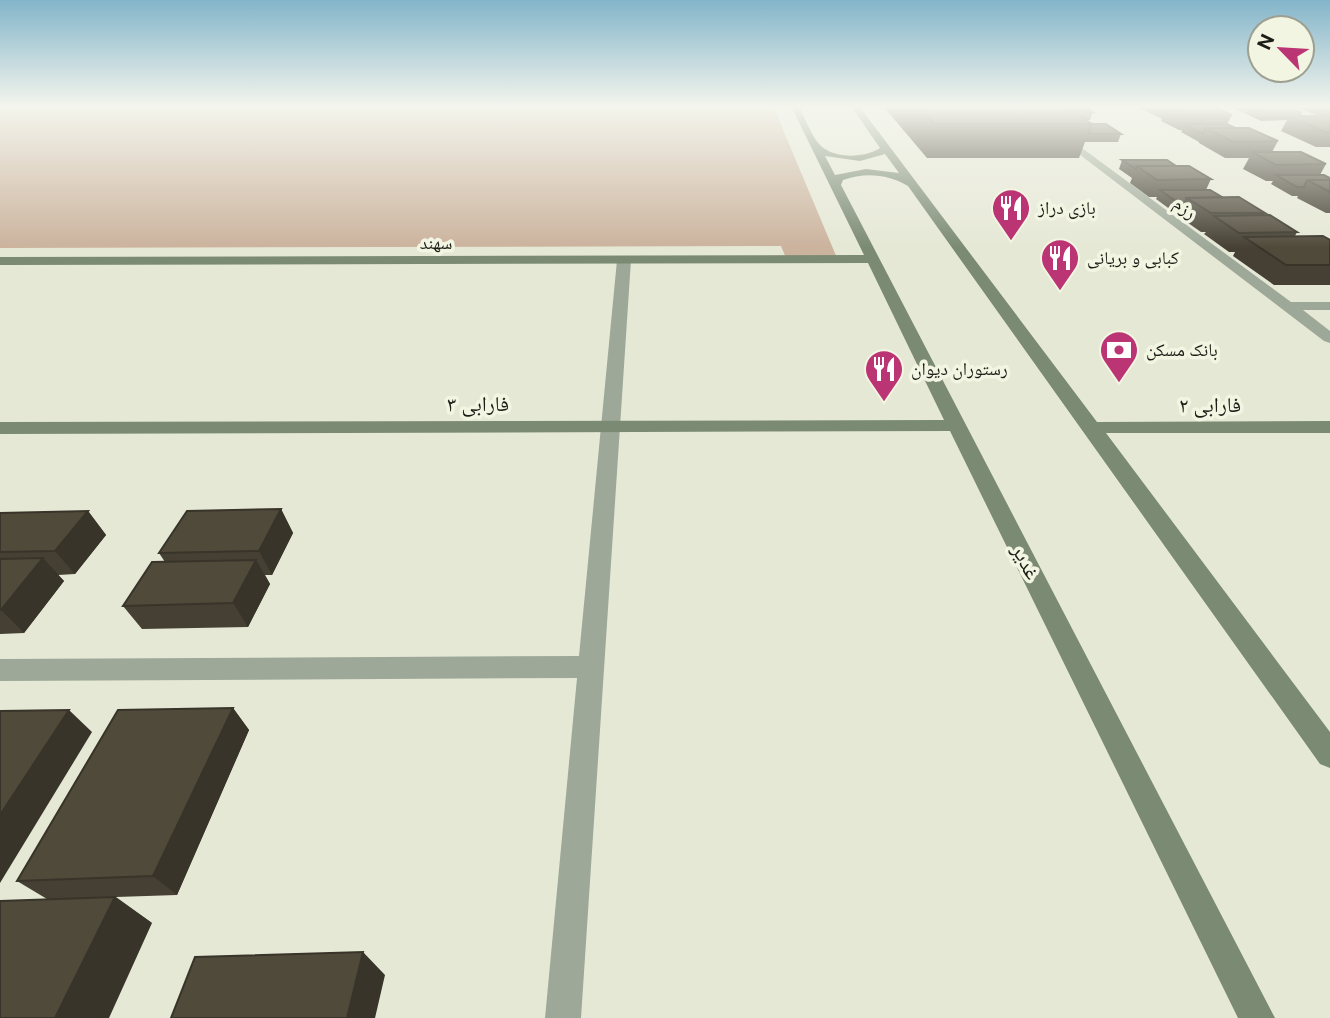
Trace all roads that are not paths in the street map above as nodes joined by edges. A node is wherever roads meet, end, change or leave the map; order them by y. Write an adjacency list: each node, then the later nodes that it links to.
1 (819, 154): 7 (main road, غدیر)
2 (829, 154): 3 (main road)
3 (878, 154)
4 (890, 154): 6 (main road)
5 (1083, 154): 11 (street, رزم)
6 (913, 185): 7 (main road); 18 (main road)
7 (835, 186): 8 (main road, غدیر)
8 (872, 259): 9 (main road, سهند); 14 (main road, غدیر)
9 (624, 260): 10 (main road, سهند); 15 (street)
10 (0, 261)
11 (1287, 306): 12 (street); 13 (street, رزم)
12 (1330, 306)
13 (1330, 338)
14 (957, 425): 15 (main road, فارابی ۳); 23 (main road, غدیر)
15 (609, 426): 17 (main road, فارابی ۳); 19 (street)
16 (1330, 427): 18 (main road, فارابی ۲)
17 (0, 428)
18 (1091, 428): 21 (main road)
19 (593, 667): 20 (street); 22 (street)
20 (0, 670)
21 (1330, 755)
22 (564, 1018)
23 (1257, 1018)

